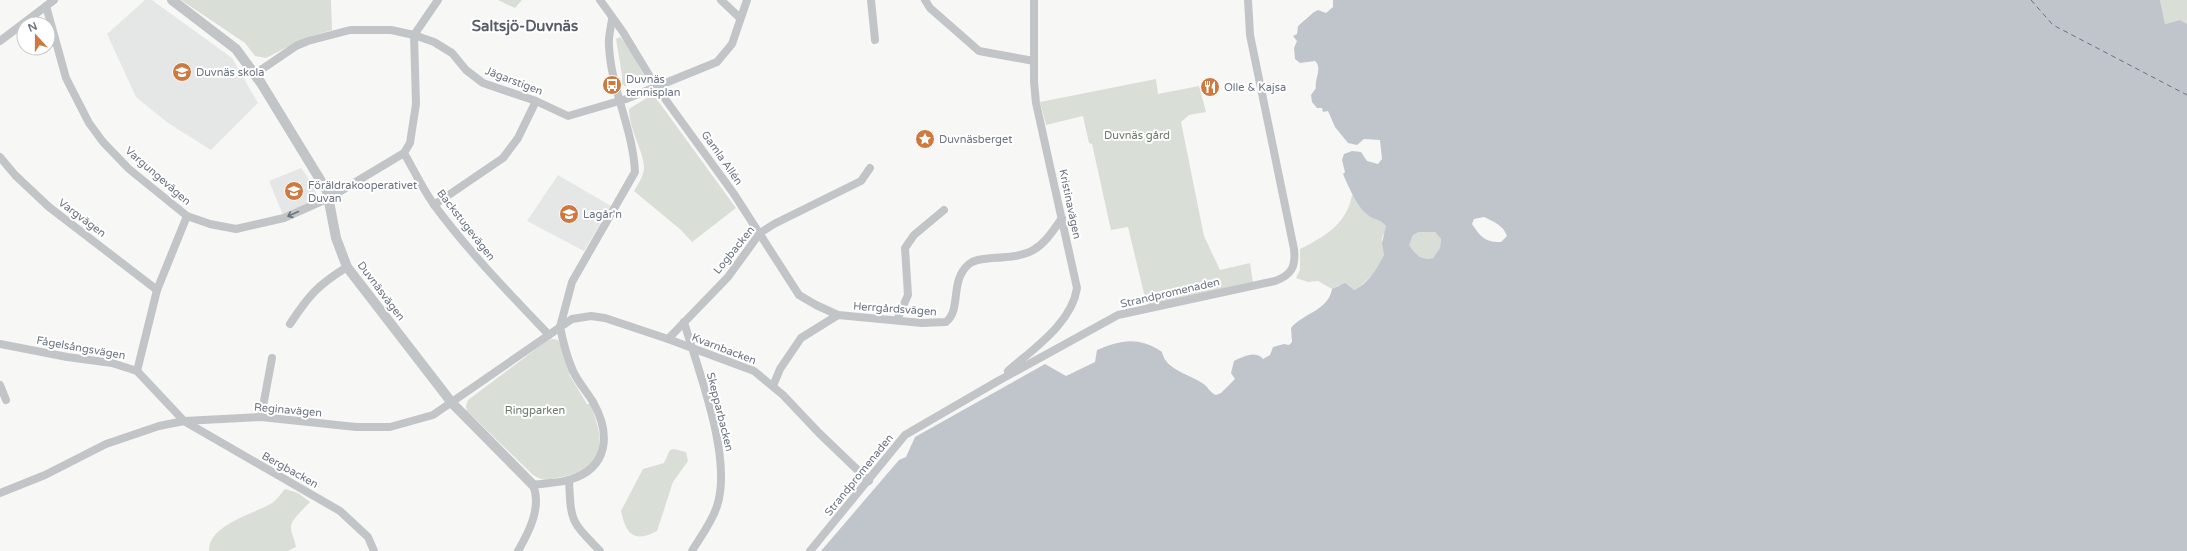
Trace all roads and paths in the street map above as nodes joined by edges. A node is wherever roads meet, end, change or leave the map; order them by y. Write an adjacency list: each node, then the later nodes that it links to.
1 (54, 0): 11 (street)
2 (172, 0): 18 (street, Duvnäsvägen)
3 (438, 0): 14 (street)
4 (600, 0): 13 (street, Gamla Allén)
5 (721, 0): 12 (street)
6 (747, 0): 12 (street, Jägarstigen)
7 (871, 0): 15 (street)
8 (925, 0): 17 (street)
9 (1034, 0): 17 (street, Kristinavägen)
10 (1248, 0): 44 (street, Strandpromenaden)
11 (46, 6): 16 (street); 28 (street, Vargungevägen)
12 (740, 18): 19 (street, Jägarstigen)
13 (612, 19): 19 (street, Gamla Allén); 21 (street)
14 (414, 35): 18 (street, Jägarstigen); 20 (street, Jägarstigen); 22 (street)
15 (875, 40)
16 (0, 41)
17 (1034, 61): 29 (street, Kristinavägen)
18 (255, 74): 25 (street, Duvnäsvägen)
19 (655, 85): 21 (street, Jägarstigen); 30 (street, Gamla Allén)
20 (536, 101): 21 (street, Jägarstigen); 26 (street)
21 (619, 101): 37 (street)
22 (404, 153): 25 (street, Vargungevägen); 26 (street, Backstugevägen)
23 (0, 157): 32 (street, Vargvägen)
24 (870, 168): 30 (street, Logbacken)
25 (329, 198): 28 (street, Vargungevägen, one-way to 28); 31 (street, Duvnäsvägen)
26 (434, 205): 38 (street, Backstugevägen)
27 (944, 210): 34 (street)
28 (187, 216): 32 (street)
29 (1062, 218): 34 (street, Herrgårdsvägen); 44 (street, Kristinavägen)
30 (760, 233): 33 (street, Gamla Allén); 35 (street, Logbacken)
31 (347, 267): 36 (street); 48 (street, Duvnäsvägen)
32 (157, 290): 43 (street)
33 (838, 315): 34 (street, Herrgårdsvägen); 46 (street, Herrgårdsvägen)
34 (897, 320)
35 (684, 322): 39 (street, Logbacken); 41 (street, Skepparbacken)
36 (290, 324)
37 (560, 327): 38 (street, Reginavägen); 39 (street, Kvarnbacken); 51 (street)
38 (549, 335): 48 (street, Reginavägen)
39 (668, 339): 41 (street, Kvarnbacken)
40 (0, 344): 43 (street, Fågelsångsvägen)
41 (691, 348): 46 (street, Kvarnbacken); 58 (street, Skepparbacken)
42 (272, 358): 49 (street)
43 (137, 371): 50 (street, Fågelsångsvägen)
44 (998, 381): 52 (street, Strandpromenaden)
45 (0, 385): 47 (street)
46 (773, 386): 52 (street, Kvarnbacken)
47 (6, 400)
48 (452, 403): 49 (street, Reginavägen); 53 (street, Duvnäsvägen)
49 (260, 417): 50 (street, Reginavägen)
50 (184, 422): 54 (street, Reginavägen); 55 (street, Bergbacken)
51 (569, 480): 53 (street); 57 (street)
52 (869, 481): 59 (street, Strandpromenaden)
53 (533, 485): 56 (street)
54 (0, 493)
55 (374, 551)
56 (518, 551)
57 (600, 551)
58 (692, 551)
59 (810, 551)

